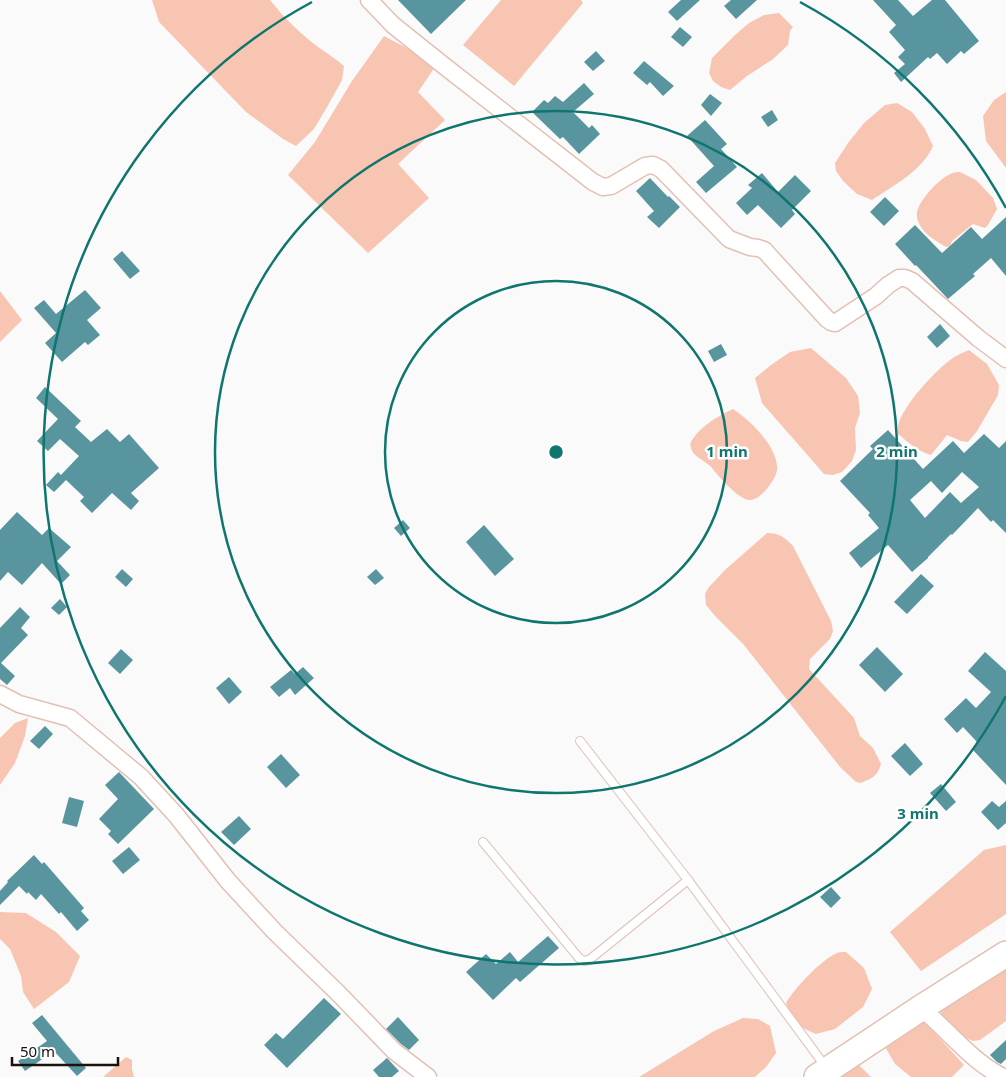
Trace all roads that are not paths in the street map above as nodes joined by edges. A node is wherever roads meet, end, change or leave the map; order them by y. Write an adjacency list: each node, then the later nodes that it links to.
1 (369, 0): 2 (street)
2 (1006, 359)
3 (0, 694): 10 (street)
4 (580, 741): 6 (lane)
5 (483, 842): 6 (lane)
6 (688, 880): 9 (lane)
7 (1006, 954): 8 (main road)
8 (921, 1008): 9 (main road); 11 (street)
9 (822, 1074)
10 (428, 1077)
11 (1002, 1077)

